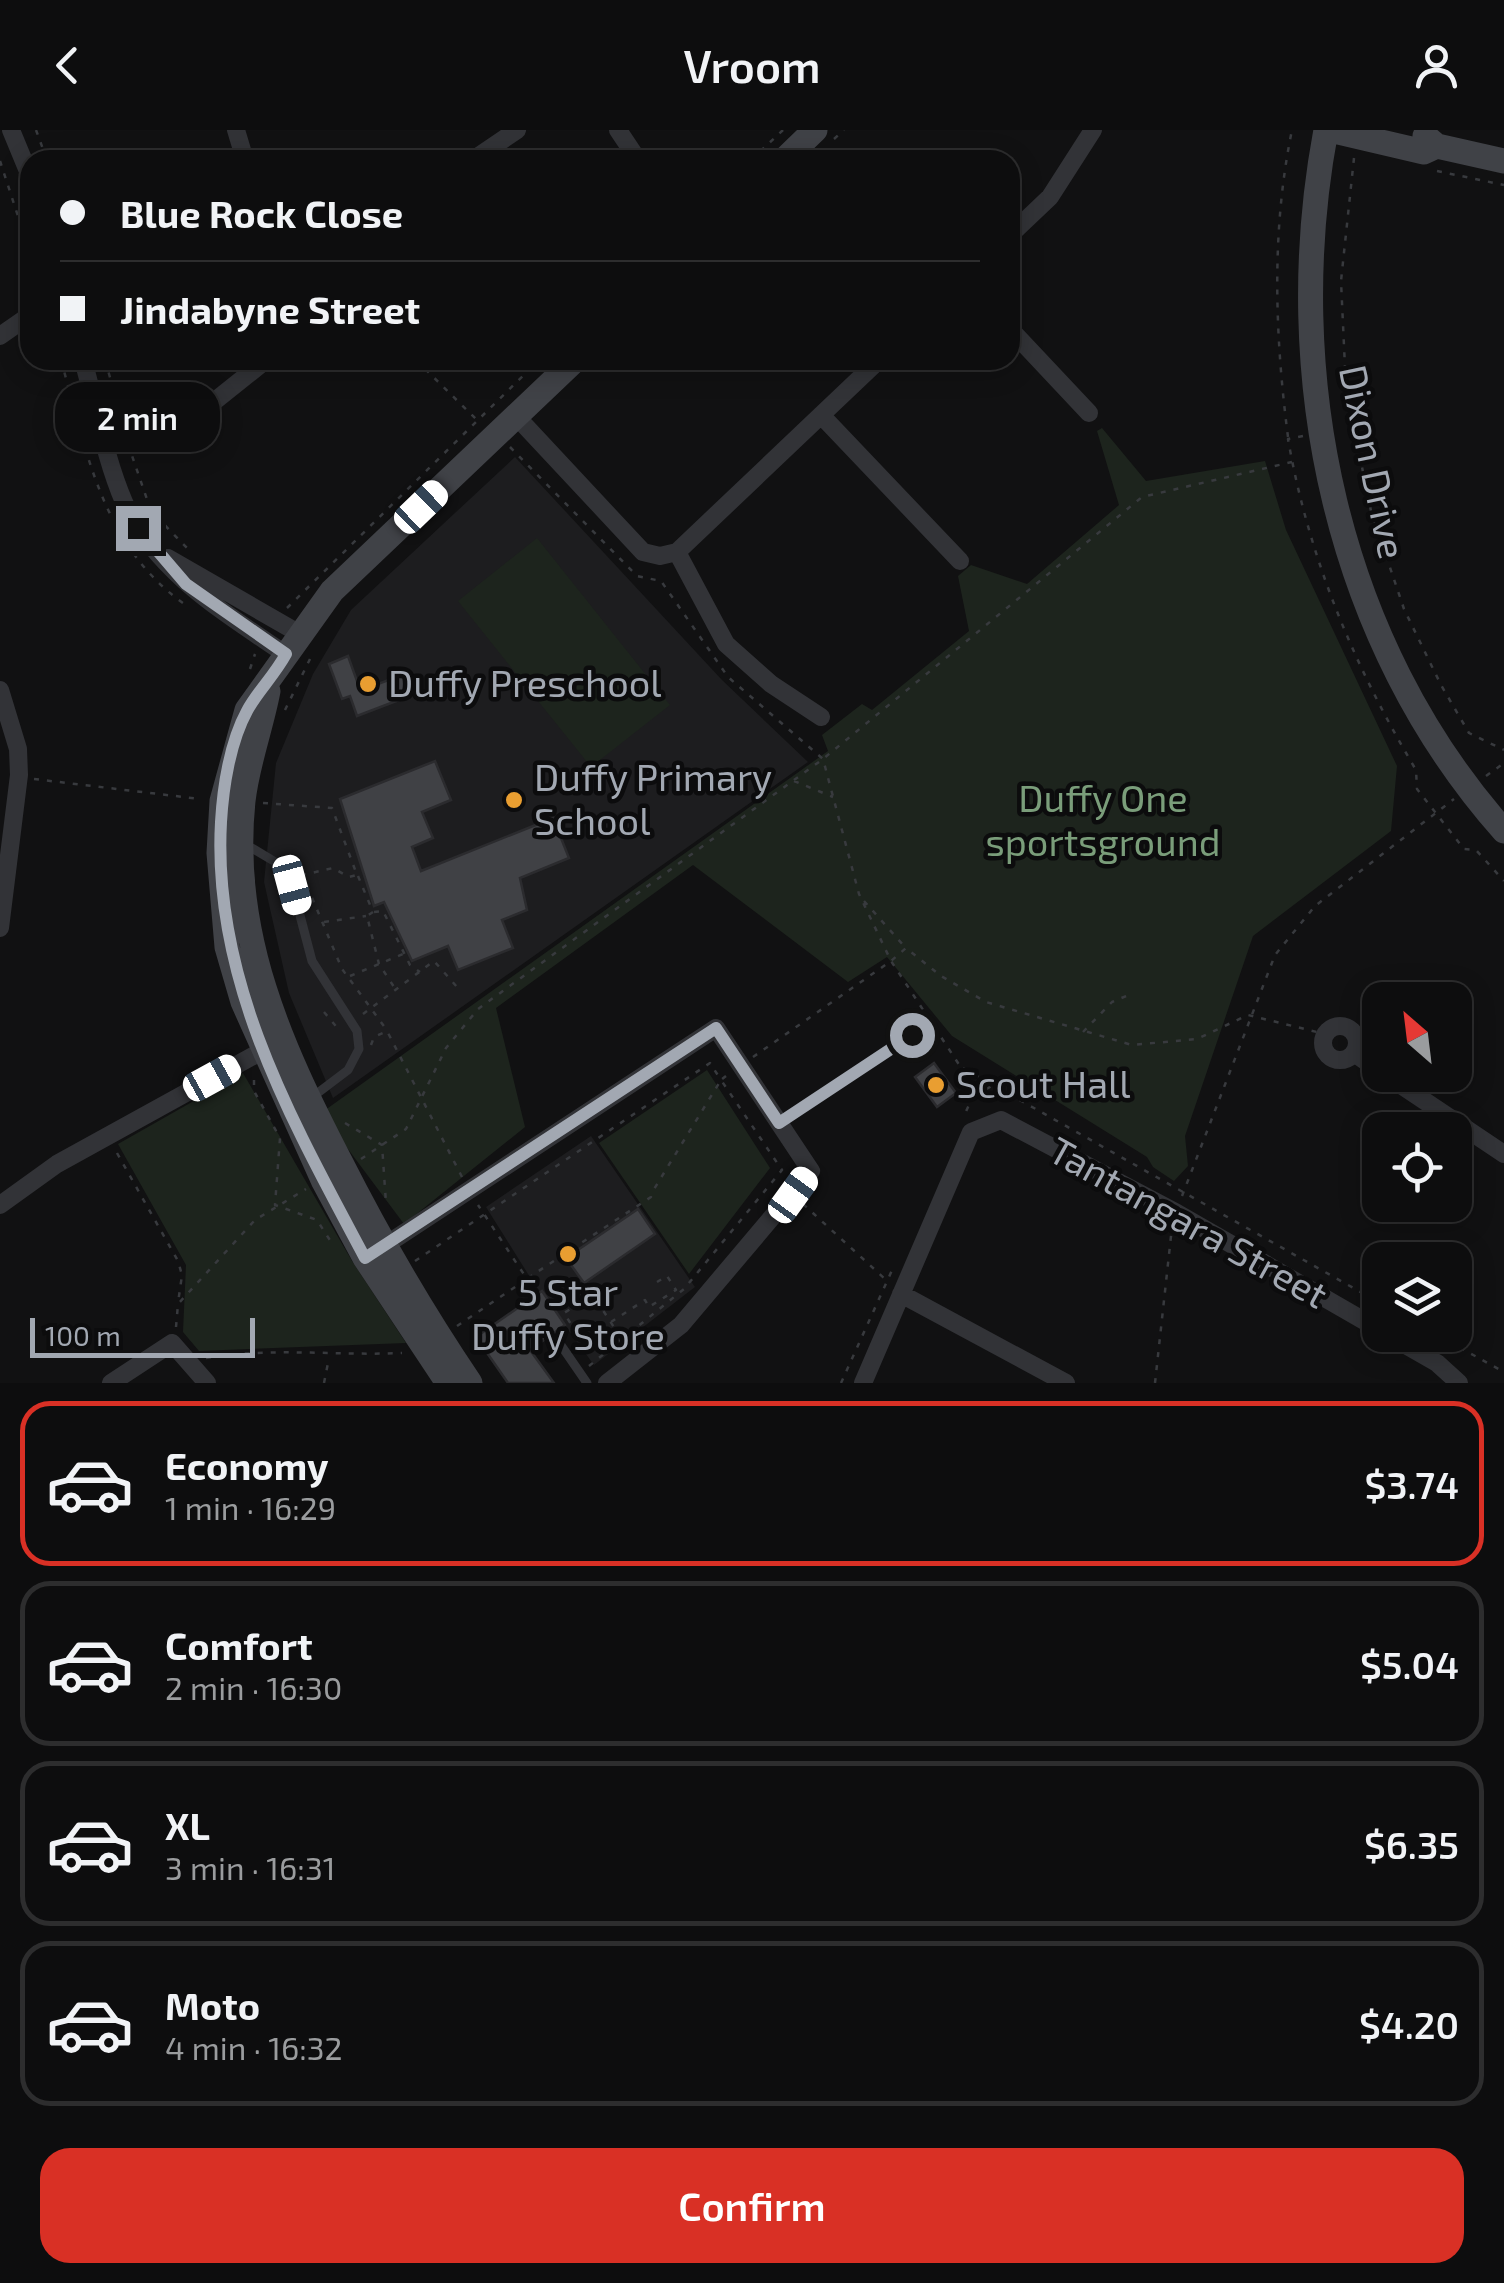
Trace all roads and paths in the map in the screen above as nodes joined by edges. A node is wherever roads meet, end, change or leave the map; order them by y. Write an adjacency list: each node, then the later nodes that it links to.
1 (517, 130): 10 (street)
2 (783, 130): 11 (path)
3 (816, 130): 12 (street)
4 (1094, 130): 17 (street)
5 (1292, 130): 32 (path)
6 (1328, 130): 8 (street); 15 (street, Dixon Drive)
7 (1400, 130): 9 (street)
8 (1365, 143): 9 (street); 15 (street); 42 (path)
9 (1437, 146): 14 (street)
10 (488, 150)
11 (762, 150)
12 (795, 150)
13 (0, 161): 16 (path)
14 (1504, 161)
15 (1317, 178): 53 (street, Dixon Drive)
16 (20, 222)
17 (1020, 226)
18 (1020, 340): 26 (street)
19 (86, 370): 31 (street)
20 (108, 370): 30 (path)
21 (253, 370): 30 (street)
22 (426, 370): 29 (path)
23 (528, 370): 29 (path)
24 (564, 370): 28 (street)
25 (868, 370): 27 (street)
26 (1089, 413)
27 (820, 415): 34 (street); 36 (street)
28 (516, 416): 34 (street); 38 (street)
29 (476, 419): 37 (path)
30 (124, 429): 31 (street); 35 (path)
31 (104, 435): 38 (street)
32 (1288, 439)
33 (508, 446): 43 (path)
34 (678, 552): 41 (street)
35 (192, 554)
36 (960, 561)
37 (287, 607)
38 (300, 647): 40 (path); 54 (street)
39 (0, 690): 45 (street)
40 (284, 714)
41 (821, 717)
42 (1504, 750)
43 (823, 759): 47 (path); 49 (path); 52 (path)
44 (1504, 763): 46 (path)
45 (19, 776): 51 (path); 63 (street)
46 (1486, 776)
47 (793, 781): 49 (path); 90 (path)
48 (263, 789): 57 (path)
49 (834, 798): 59 (path)
50 (1456, 798): 52 (path)
51 (206, 800)
52 (1435, 814): 58 (path); 75 (path)
53 (1504, 831)
54 (231, 849): 76 (lane); 81 (street)
55 (286, 858): 56 (path)
56 (303, 875): 57 (path); 62 (path)
57 (357, 875): 60 (path)
58 (1504, 881)
59 (859, 894): 64 (path); 66 (path)
60 (373, 912): 61 (path); 65 (path)
61 (366, 916): 62 (path); 67 (path)
62 (323, 922): 69 (path)
63 (0, 928)
64 (906, 948): 66 (path); 78 (path)
65 (404, 953): 67 (path); 68 (path)
66 (891, 962): 84 (path); 86 (path)
67 (379, 964): 69 (path); 71 (path)
68 (420, 972): 70 (path); 71 (path)
69 (348, 977): 73 (path)
70 (457, 986)
71 (397, 990): 73 (path)
72 (1131, 994): 78 (path)
73 (373, 1007): 76 (path); 77 (path)
74 (324, 1012): 76 (path)
75 (1248, 1015): 78 (path); 79 (path); 100 (path)
76 (352, 1022): 89 (lane)
77 (387, 1030): 82 (path); 90 (path)
78 (1082, 1034)
79 (1325, 1034): 83 (street)
80 (912, 1035): 92 (lane)
81 (272, 1046): 89 (street); 93 (street)
82 (368, 1052)
83 (1362, 1059)
84 (741, 1065): 85 (path); 92 (street); 99 (street)
85 (721, 1080): 97 (path); 104 (path); 108 (path)
86 (993, 1086): 88 (path); 100 (path)
87 (1411, 1092): 95 (street)
88 (973, 1096)
89 (295, 1097): 106 (street)
90 (422, 1098): 94 (path); 99 (path)
91 (338, 1120): 94 (path)
92 (779, 1123): 101 (street)
93 (108, 1136): 102 (street); 112 (path)
94 (382, 1145): 96 (path); 106 (path)
95 (1504, 1154)
96 (354, 1164)
97 (775, 1178): 101 (path); 118 (path)
98 (312, 1186): 103 (path)
99 (468, 1190): 104 (path); 106 (street)
100 (1183, 1194): 110 (path)
101 (793, 1195): 111 (path); 133 (street)
102 (0, 1205)
103 (275, 1205): 107 (path); 112 (path)
104 (484, 1215): 106 (path); 108 (path)
105 (1171, 1230): 136 (path)
106 (382, 1247): 130 (street); 131 (street)
107 (338, 1252)
108 (527, 1279): 115 (path)
109 (658, 1282): 114 (path)
110 (1362, 1293)
111 (901, 1294): 113 (street, Tantangara Street); 134 (street, Tantangara Street); 135 (street)
112 (178, 1304): 119 (path)
113 (1362, 1320)
114 (610, 1322): 118 (path); 120 (path)
115 (456, 1326)
116 (556, 1338): 126 (lane)
117 (395, 1340): 123 (path)
118 (622, 1340): 126 (path)
119 (172, 1342): 124 (street); 127 (street)
120 (584, 1345)
121 (1418, 1352): 137 (street)
122 (1468, 1352): 125 (path)
123 (329, 1356): 124 (path); 129 (path)
124 (189, 1362): 128 (street)
125 (1504, 1372)
126 (580, 1373): 132 (lane)
127 (110, 1383)
128 (208, 1383)
129 (324, 1383)
130 (448, 1383)
131 (470, 1383)
132 (587, 1383)
133 (607, 1383)
134 (863, 1383)
135 (1066, 1383)
136 (1155, 1383)
137 (1458, 1383)

